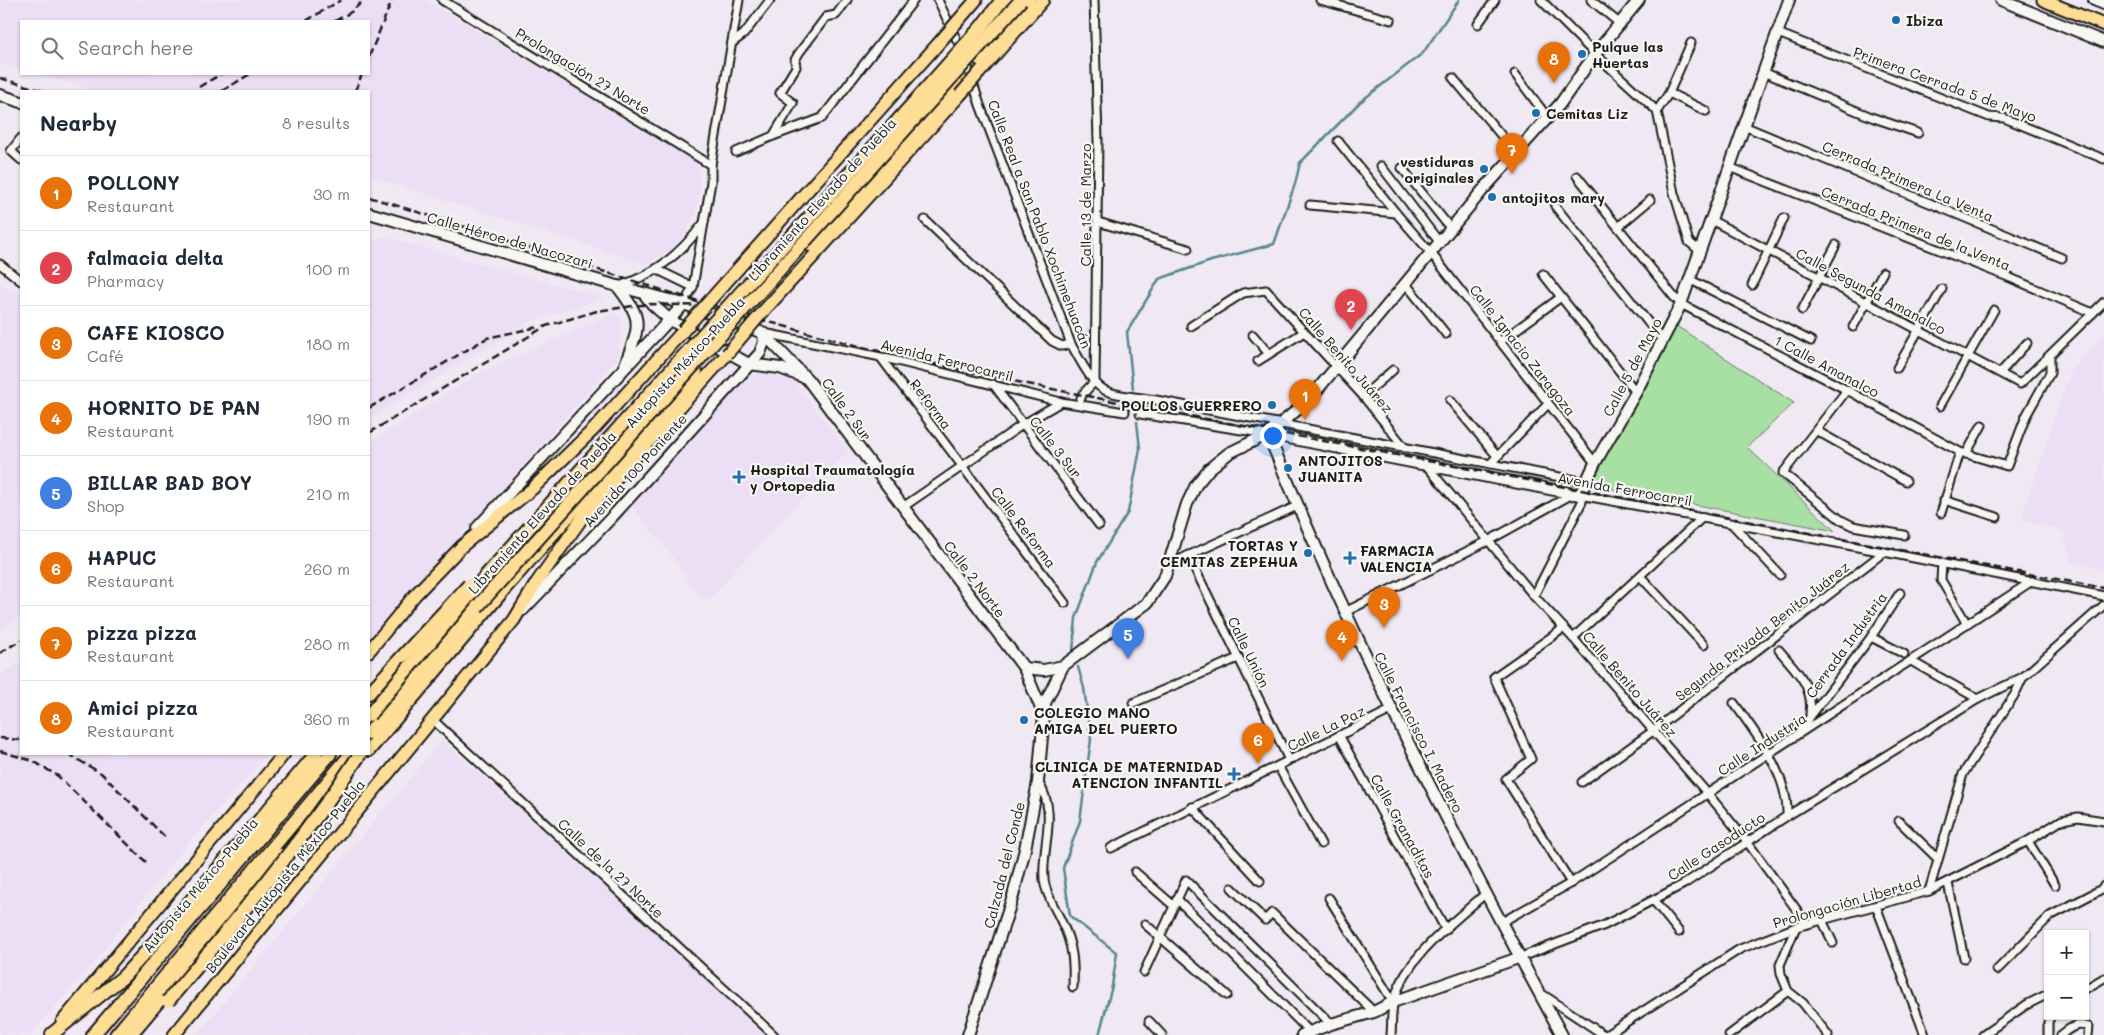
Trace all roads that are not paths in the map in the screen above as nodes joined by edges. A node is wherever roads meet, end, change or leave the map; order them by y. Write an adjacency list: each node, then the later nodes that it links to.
1 (442, 0): 50 (street, Prolongación 27 Norte)
2 (739, 0): 29 (street)
3 (770, 0): 29 (street)
4 (847, 0): 43 (street)
5 (914, 0): 43 (street)
6 (938, 0): 110 (street, Calle Real a San Pablo Xochimehuacán)
7 (976, 0): 88 (main road, bridge)
8 (1002, 0): 88 (highway, Autopista México-Puebla); 166 (highway, Libramiento Elevado de Puebla, bridge)
9 (1021, 0): 196 (highway, Libramiento Elevado de Puebla, bridge)
10 (1030, 0): 95 (highway, Autopista México-Puebla)
11 (1043, 0): 95 (main road, bridge)
12 (1094, 0): 64 (street, Calle 13 de Marzo)
13 (1320, 0): 23 (street)
14 (1495, 0): 25 (street)
15 (1541, 0): 31 (street)
16 (1591, 0): 24 (street)
17 (1638, 0): 24 (street, Calzada del Conde)
18 (1789, 0): 27 (street, Calle 5 de Mayo)
19 (2001, 0): 28 (street)
20 (2043, 0): 26 (main road)
21 (2094, 0): 22 (street)
22 (2104, 4)
23 (1391, 20)
24 (1619, 23): 31 (street, Calzada del Conde)
25 (1478, 24)
26 (2104, 25)
27 (1778, 33): 32 (street, Calle 5 de Mayo); 49 (street, Primera Cerrada 5 de Mayo)
28 (2104, 42)
29 (732, 43): 50 (street)
30 (1691, 43): 35 (street)
31 (1595, 54): 39 (street); 40 (street, Calzada del Conde)
32 (1763, 72): 41 (street, Calle 5 de Mayo); 42 (street)
33 (1515, 74): 40 (street)
34 (1453, 78): 47 (street)
35 (1669, 93): 38 (street); 39 (street)
36 (0, 95): 37 (street)
37 (20, 102)
38 (1706, 110)
39 (1657, 111): 71 (street)
40 (1548, 118): 47 (street, Calzada del Conde)
41 (1744, 126): 52 (street, Calle 5 de Mayo); 73 (street, Cerrada Primera La Venta)
42 (1918, 133)
43 (773, 136): 46 (street)
44 (20, 139): 48 (street)
45 (1338, 141): 59 (street, Calle Ignacio Zaragoza)
46 (736, 152)
47 (1516, 153): 66 (street, Calzada del Conde)
48 (20, 159)
49 (2104, 159)
50 (711, 165): 63 (street)
51 (1381, 166): 67 (street)
52 (1730, 167): 62 (street, Calle 5 de Mayo); 96 (street, Cerrada Primera de la Venta)
53 (1402, 168): 66 (street)
54 (1577, 176): 65 (street)
55 (1650, 200): 65 (street)
56 (1310, 205): 59 (street)
57 (1555, 206): 107 (street)
58 (370, 213): 83 (street, Calle Héroe de Nacozari)
59 (1396, 213): 72 (street, Calle Ignacio Zaragoza)
60 (1784, 218): 70 (street)
61 (924, 220): 110 (street)
62 (1711, 220): 70 (street, Calle Segunda Amanalco); 71 (street, Calle 5 de Mayo)
63 (705, 222): 75 (street); 84 (street)
64 (1098, 222): 69 (street); 124 (street, Calle 13 de Marzo)
65 (1618, 227): 92 (street)
66 (1451, 229): 67 (street, Calzada del Conde)
67 (1440, 242): 72 (street, Calzada del Conde)
68 (1836, 244): 78 (street)
69 (1188, 249)
70 (1768, 250): 78 (street, Calle Segunda Amanalco); 82 (street)
71 (1700, 251): 79 (street, Calle 5 de Mayo)
72 (1431, 253): 81 (street, Calzada del Conde); 106 (street, Calle Ignacio Zaragoza)
73 (2062, 258)
74 (0, 264): 80 (street)
75 (656, 269): 83 (street); 84 (street)
76 (1883, 272): 89 (street)
77 (1543, 274): 87 (street)
78 (1820, 276): 89 (street, Calle Segunda Amanalco); 93 (street)
79 (1689, 279): 92 (street, Calle 5 de Mayo); 108 (street)
80 (20, 280)
81 (1406, 284): 104 (street); 118 (street, Calzada del Conde)
82 (1752, 285)
83 (617, 286): 86 (street, Calle Héroe de Nacozari); 121 (street)
84 (693, 287): 91 (street)
85 (1942, 289): 100 (street)
86 (644, 294): 91 (street, Calle Héroe de Nacozari); 97 (street)
87 (1561, 297): 106 (street); 127 (street)
88 (719, 300): 102 (highway, Autopista México-Puebla)
89 (1867, 302): 99 (street); 100 (street, Calle Segunda Amanalco)
90 (2104, 302): 96 (street)
91 (684, 304): 97 (street); 103 (street, Calle Héroe de Nacozari)
92 (1681, 304): 107 (street, Calle 5 de Mayo); 126 (street, 1 Calle Amanalco)
93 (1802, 310)
94 (1994, 310): 113 (street)
95 (756, 312): 111 (highway, Autopista México-Puebla)
96 (2094, 313): 114 (street)
97 (670, 320): 117 (street); 121 (street)
98 (1191, 326): 101 (street, Calle Benito Juárez)
99 (1853, 327)
100 (1918, 330): 113 (street, Calle Segunda Amanalco); 119 (street)
101 (1304, 332): 112 (street); 118 (street, Calle Benito Juárez)
102 (688, 333): 161 (main road); 194 (highway, Autopista México-Puebla)
103 (763, 333): 115 (street, Avenida Ferrocarril); 117 (street, Avenida 100 Poniente); 123 (street, Calle 2 Sur)
104 (1446, 334)
105 (1253, 335): 112 (street)
106 (1501, 341): 132 (street, Calle Ignacio Zaragoza)
107 (1663, 341): 127 (street, Calle 5 de Mayo)
108 (1811, 341)
109 (2027, 343): 122 (street)
110 (1071, 344): 124 (street, Calle Real a San Pablo Xochimehuacán)
111 (722, 352): 176 (main road, Boulevard Autopista México-Puebla); 206 (highway, Autopista México-Puebla)
112 (1269, 354): 116 (street)
113 (1969, 356): 122 (street, Calle Segunda Amanalco); 133 (street)
114 (2050, 356): 122 (street, Calle Segunda Amanalco); 142 (street, 1 Calle Amanalco)
115 (881, 357): 125 (street, Avenida Ferrocarril); 146 (street, Reforma)
116 (1258, 361)
117 (749, 364): 123 (street); 176 (street, Avenida 100 Poniente)
118 (1336, 367): 128 (street, Calle Benito Juárez); 136 (street, Calzada del Conde)
119 (1897, 368)
120 (1393, 370): 128 (street)
121 (623, 371): 161 (street)
122 (2000, 373)
123 (808, 380): 153 (street, Calle 2 Sur)
124 (1095, 381): 131 (street); 136 (street, Calle Real a San Pablo Xochimehuacán)
125 (993, 384): 130 (street, Avenida Ferrocarril); 137 (street, Calle 3 Sur)
126 (1847, 390): 139 (street); 142 (street, 1 Calle Amanalco)
127 (1636, 392): 144 (street, Calle 5 de Mayo)
128 (1363, 396): 141 (street, Calle Benito Juárez)
129 (1450, 400): 143 (street)
130 (1060, 402): 131 (street, Avenida Ferrocarril); 137 (street)
131 (1079, 404): 134 (street, Avenida Ferrocarril)
132 (1548, 404): 143 (street); 144 (street, Calle Ignacio Zaragoza)
133 (1940, 406)
134 (1125, 412)
135 (1140, 414): 140 (street, Avenida Ferrocarril)
136 (1281, 424): 140 (street, Calzada del Conde); 141 (street, Calle Real a San Pablo Xochimehuacán)
137 (1022, 425): 146 (street); 157 (street, Calle 3 Sur)
138 (1982, 425): 142 (street)
139 (1817, 431): 148 (street); 159 (street)
140 (1268, 434): 147 (street, Avenida Ferrocarril); 152 (street, Calle Francisco I. Madero); 165 (street, Calzada del Conde)
141 (1404, 448): 145 (street, Calle Real a San Pablo Xochimehuacán)
142 (1963, 453): 151 (street)
143 (1496, 456): 145 (street)
144 (1595, 463): 149 (street, Calle 5 de Mayo)
145 (1490, 464): 149 (street, Calle Real a San Pablo Xochimehuacán)
146 (962, 466): 153 (street); 173 (street, Calle Reforma)
147 (1427, 466): 150 (street, Avenida Ferrocarril); 160 (street, Calle Benito Juárez)
148 (1906, 481)
149 (1586, 482): 150 (street, Calle 5 de Mayo)
150 (1580, 495): 156 (street, Avenida Ferrocarril); 160 (street); 171 (street)
151 (1944, 500): 154 (street); 155 (street)
152 (1297, 506): 163 (street); 175 (street, Calle Francisco I. Madero)
153 (903, 507): 188 (street, Calle 2 Norte)
154 (1941, 513)
155 (1997, 516)
156 (1703, 517): 158 (street, Avenida Ferrocarril); 168 (street)
157 (1099, 524)
158 (1733, 524): 162 (street, Avenida Ferrocarril); 167 (street)
159 (1904, 535)
160 (1488, 541): 171 (street, Calle Benito Juárez); 175 (street)
161 (462, 546): 182 (main road)
162 (1884, 552): 164 (street, Avenida Ferrocarril); 201 (street, Segunda Privada Benito Juárez)
163 (1188, 555): 165 (street); 185 (street, Calle Unión)
164 (1942, 563): 169 (street, Avenida Ferrocarril); 177 (street)
165 (1170, 564): 187 (street, Calzada del Conde)
166 (490, 572): 190 (highway, bridge); 197 (highway, Libramiento Elevado de Puebla, bridge)
167 (1780, 575)
168 (1640, 576): 180 (street); 181 (street)
169 (2032, 581): 172 (street, Avenida Ferrocarril); 177 (street, Calle Industria)
170 (1900, 593): 179 (street, Cerrada Industria)
171 (1534, 596): 178 (street, Calle Benito Juárez)
172 (2104, 596)
173 (1065, 603)
174 (2104, 605): 189 (street, Calle Gasoducto)
175 (1344, 612): 195 (street, Calle Francisco I. Madero)
176 (514, 620): 200 (main road, Boulevard Autopista México-Puebla)
177 (1967, 624): 186 (street, Calle Industria)
178 (1564, 628): 180 (street, Calle Benito Juárez); 231 (street)
179 (1871, 637): 184 (street); 199 (street, Cerrada Industria)
180 (1573, 638): 201 (street, Calle Benito Juárez)
181 (1704, 645)
182 (370, 650)
183 (1779, 650): 199 (street)
184 (1904, 654)
185 (1238, 658): 192 (street); 215 (street, Calle Unión)
186 (1911, 662): 191 (street); 204 (street, Calle Industria)
187 (1062, 666): 188 (street); 198 (street, Calzada del Conde)
188 (1024, 668): 198 (street, Calle 2 Norte)
189 (2023, 677): 191 (street, Calle Gasoducto); 228 (street)
190 (370, 692)
191 (1978, 699): 221 (street, Calle Gasoducto)
192 (1133, 703)
193 (1734, 704): 207 (street)
194 (370, 707)
195 (1391, 710): 203 (street, Calle La Paz); 237 (street, Calle Francisco I. Madero)
196 (387, 712): 202 (highway, Libramiento Elevado de Puebla); 205 (highway)
197 (370, 714)
198 (1043, 714): 217 (street, Calzada del Conde)
199 (1809, 716): 204 (street, Cerrada Industria)
200 (432, 719): 275 (main road, Boulevard Autopista México-Puebla); 276 (street, Calle de la 27 Norte)
201 (1653, 731): 218 (street, Segunda Privada Benito Juárez); 219 (street, Calle Benito Juárez)
202 (370, 732)
203 (1339, 735): 215 (street, Calle La Paz); 247 (street, Calle Granaditas)
204 (1796, 737): 207 (street, Calle Industria)
205 (370, 738)
206 (370, 749)
207 (1769, 753): 219 (street, Calle Industria); 221 (street)
208 (283, 755): 268 (main road)
209 (315, 755): 268 (highway)
210 (329, 755): 270 (highway, Autopista México-Puebla)
211 (336, 755): 271 (highway)
212 (351, 755): 272 (highway)
213 (359, 755): 274 (highway, bridge)
214 (365, 755): 273 (highway)
215 (1289, 760): 216 (street, Calle La Paz)
216 (1278, 766): 220 (street, Calle La Paz); 226 (street)
217 (1038, 782): 256 (street); 277 (street, Calzada del Conde)
218 (1582, 782)
219 (1708, 794): 225 (street, Calle Benito Juárez); 231 (street, Calle Industria)
220 (1192, 807): 227 (street, Calle La Paz); 230 (street)
221 (1787, 816): 225 (street, Calle Gasoducto)
222 (1899, 821): 228 (street)
223 (2104, 821): 224 (street, Prolongación Libertad)
224 (2028, 841): 232 (street, Prolongación Libertad); 233 (street)
225 (1748, 843): 239 (street, Calle Gasoducto); 245 (street, Calle Benito Juárez)
226 (1321, 844)
227 (1111, 848)
228 (1938, 860): 236 (street)
229 (1135, 872): 240 (street)
230 (1260, 881)
231 (1571, 883): 243 (street, Calle Industria)
232 (1948, 883): 236 (street, Prolongación Libertad); 252 (street)
233 (2055, 885)
234 (2104, 886): 253 (street)
235 (1232, 888): 263 (street)
236 (1929, 891): 241 (street, Prolongación Libertad)
237 (1486, 893): 243 (street, Calle Francisco I. Madero); 247 (street)
238 (1329, 898): 262 (street)
239 (1654, 901): 248 (street); 251 (street, Calle Gasoducto)
240 (1175, 902): 249 (street); 266 (street); 269 (street)
241 (1876, 906): 242 (street, Prolongación Libertad); 284 (street)
242 (1822, 920): 245 (street, Prolongación Libertad); 250 (street)
243 (1502, 922): 251 (street, Calle Francisco I. Madero)
244 (1145, 924): 249 (street)
245 (1807, 924): 246 (street, Prolongación Libertad)
246 (1796, 927): 258 (street); 281 (street, Prolongación Libertad)
247 (1446, 930): 262 (street)
248 (1679, 932)
249 (1160, 935): 254 (street); 260 (street)
250 (1833, 943)
251 (1520, 957): 259 (street, Calle Francisco I. Madero); 262 (street, Calle Gasoducto)
252 (1964, 958)
253 (1997, 970)
254 (1144, 972)
255 (2104, 978): 257 (street)
256 (1073, 987)
257 (2089, 987)
258 (1788, 991): 282 (street); 283 (street)
259 (1538, 992): 280 (street, Calle Francisco I. Madero); 281 (street)
260 (1227, 995)
261 (2044, 996): 285 (street)
262 (1393, 1002): 263 (street, Calle Gasoducto); 279 (street)
263 (1374, 1012): 266 (street, Calle Gasoducto)
264 (2049, 1020): 286 (street)
265 (1149, 1021): 278 (street)
266 (1331, 1024): 269 (street, Calle Gasoducto)
267 (2089, 1033): 287 (street)
268 (52, 1034)
269 (1306, 1034)
270 (94, 1035)
271 (102, 1035)
272 (116, 1035)
273 (130, 1035)
274 (139, 1035)
275 (174, 1035)
276 (774, 1035)
277 (968, 1035)
278 (1162, 1035)
279 (1391, 1035)
280 (1562, 1035)
281 (1605, 1035)
282 (1729, 1035)
283 (1828, 1035)
284 (1925, 1035)
285 (1983, 1035)
286 (2048, 1035)
287 (2060, 1035)

